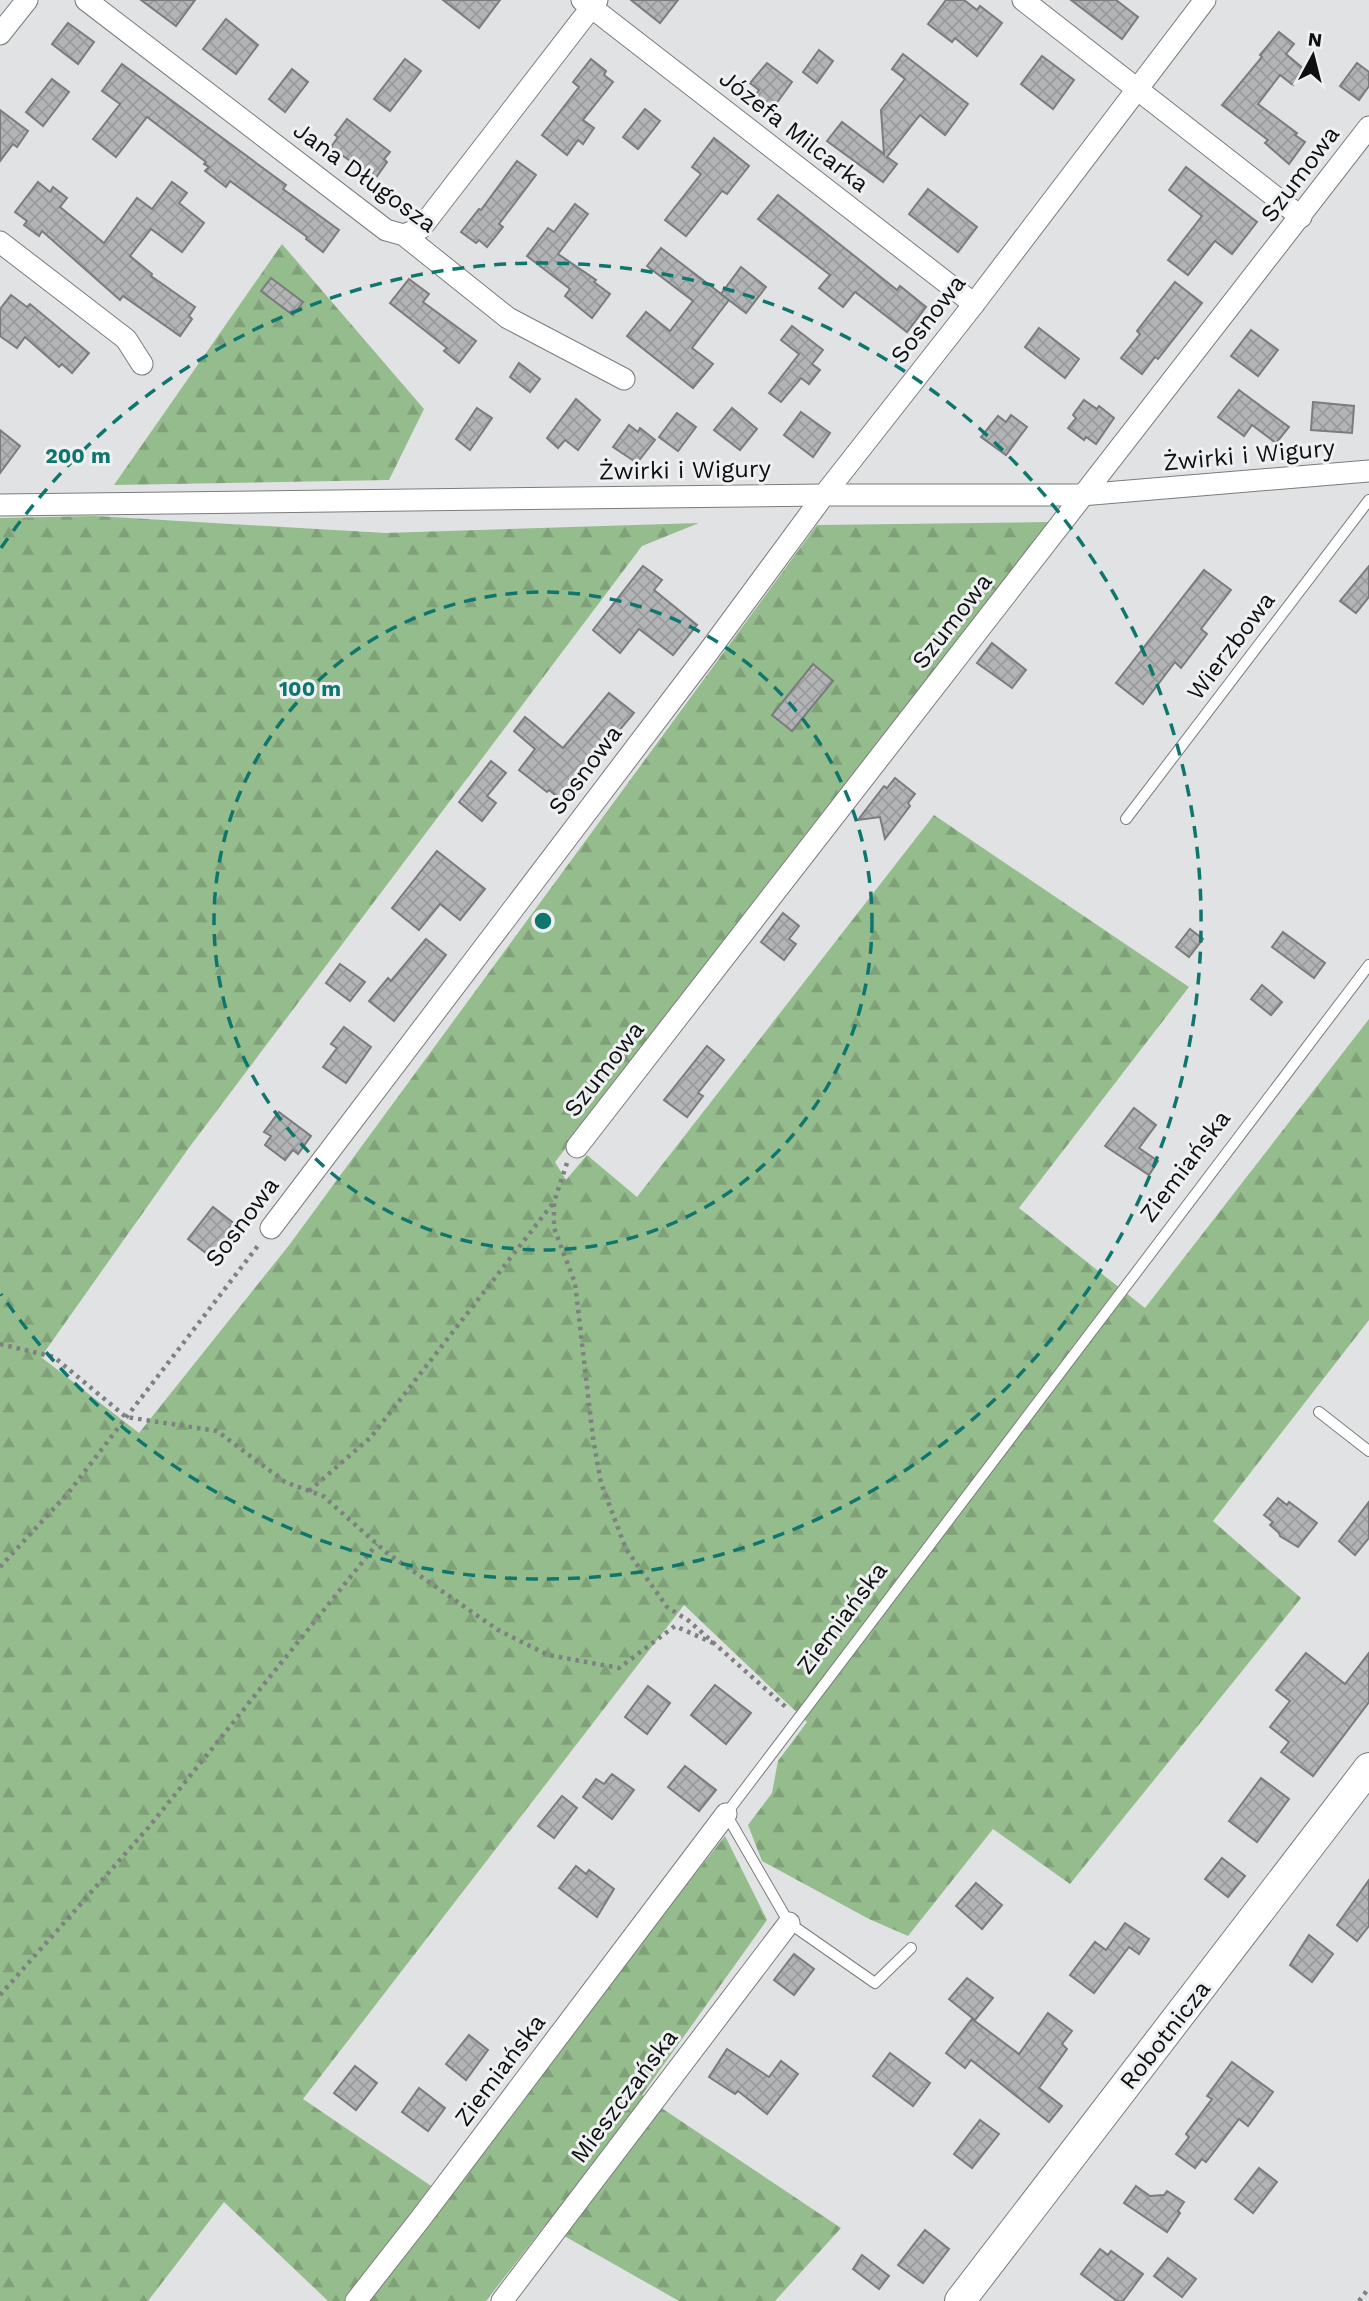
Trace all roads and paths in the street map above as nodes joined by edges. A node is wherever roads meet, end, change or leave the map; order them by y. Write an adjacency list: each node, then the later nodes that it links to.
1 (27, 0): 6 (street)
2 (86, 0): 10 (street, Jana Długosza)
3 (1023, 0): 7 (street)
4 (1205, 0): 7 (street, Sosnowa)
5 (590, 2): 10 (street); 12 (street, Józefa Milcarka)
6 (0, 34)
7 (1137, 88): 9 (street); 12 (street, Sosnowa)
8 (1369, 127): 9 (street, Szumowa)
9 (1301, 217): 17 (street, Szumowa)
10 (404, 235): 14 (street, Jana Długosza)
11 (0, 242): 13 (street)
12 (974, 304): 16 (street, Sosnowa)
13 (142, 364)
14 (624, 379)
15 (1369, 471): 17 (street, Żwirki i Wigury)
16 (824, 495): 17 (street, Żwirki i Wigury); 19 (street, Żwirki i Wigury); 24 (street, Sosnowa)
17 (1081, 495): 22 (street, Szumowa)
18 (1369, 500): 20 (lane, Wierzbowa)
19 (0, 505)
20 (1126, 819)
21 (1369, 965): 33 (lane, Ziemiańska)
22 (577, 1147): 23 (path)
23 (554, 1202): 29 (path); 32 (path)
24 (271, 1228): 27 (path, Sosnowa)
25 (0, 1344): 27 (path)
26 (1319, 1412): 28 (lane)
27 (126, 1417): 29 (path); 31 (path, Sosnowa)
28 (1369, 1451)
29 (309, 1491): 30 (path)
30 (377, 1544): 32 (path); 38 (path)
31 (0, 1567)
32 (713, 1643): 33 (path)
33 (799, 1718): 35 (lane, Ziemiańska)
34 (1369, 1768): 42 (street, Robotnicza)
35 (726, 1814): 36 (lane); 40 (street, Ziemiańska)
36 (789, 1923): 37 (lane); 41 (street, Mieszczańska)
37 (911, 1948)
38 (0, 1994)
39 (1369, 2288): 43 (path)
40 (356, 2301)
41 (502, 2301)
42 (960, 2301)
43 (1359, 2301)

